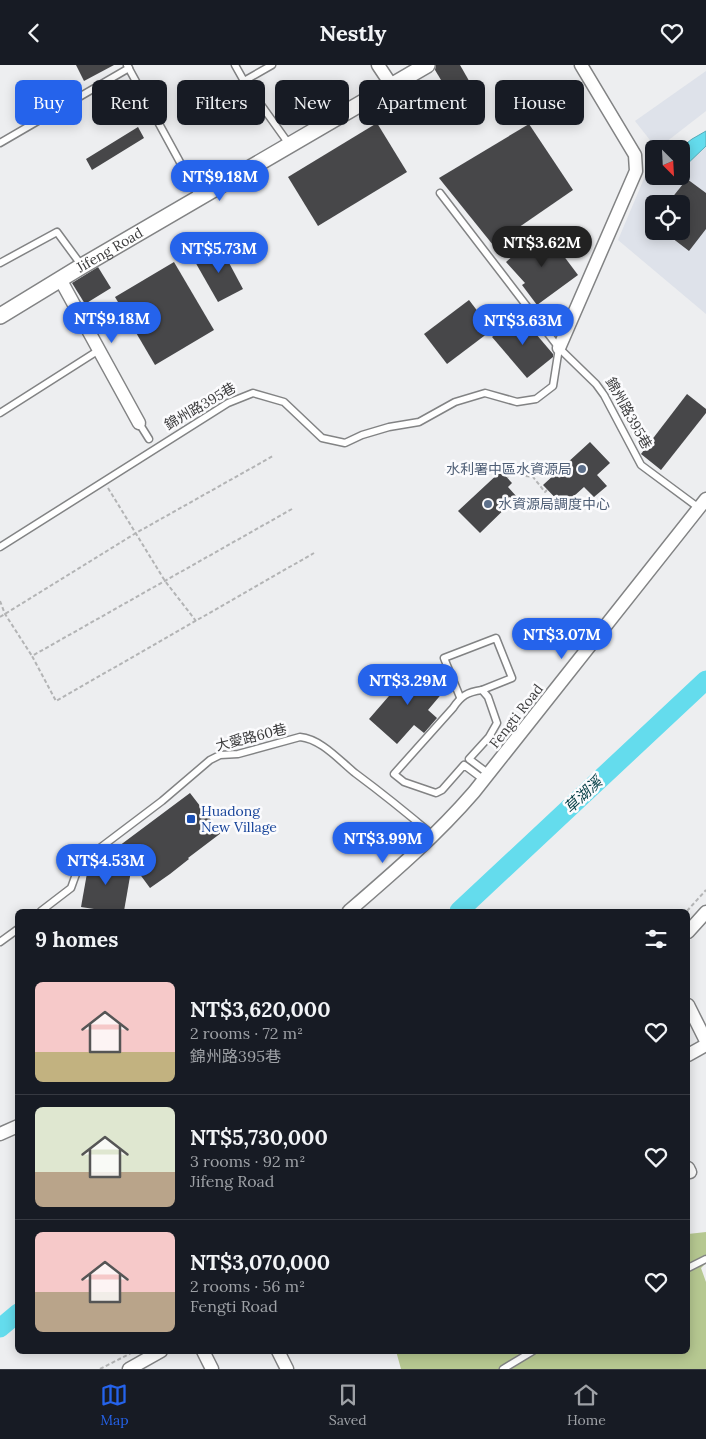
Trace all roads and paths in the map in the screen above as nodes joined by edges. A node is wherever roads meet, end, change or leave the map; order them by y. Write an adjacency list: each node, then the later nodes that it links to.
1 (235, 65): 7 (lane)
2 (272, 65): 8 (lane)
3 (378, 65): 9 (street)
4 (427, 65): 10 (street, Jifeng Road)
5 (581, 65): 21 (street, 錦州路395巷)
6 (128, 67): 13 (lane); 16 (lane)
7 (243, 80)
8 (246, 80)
9 (388, 80)
10 (402, 80)
11 (359, 105): 14 (street, Jifeng Road)
12 (265, 110): 14 (lane)
13 (0, 143)
14 (289, 144): 16 (street, Jifeng Road)
15 (440, 193): 21 (lane, 錦州路395巷)
16 (199, 197): 18 (street, Jifeng Road)
17 (0, 263): 18 (lane)
18 (82, 266): 19 (street, Jifeng Road)
19 (60, 279): 20 (street, Jifeng Road); 22 (street)
20 (0, 316)
21 (559, 348): 30 (lane, 錦州路395巷); 33 (lane, 錦州路395巷)
22 (99, 350): 23 (lane); 24 (street)
23 (0, 413)
24 (140, 423): 25 (lane)
25 (149, 439)
26 (274, 456): 32 (path)
27 (507, 477): 29 (path)
28 (108, 488): 32 (path)
29 (548, 490)
30 (703, 503): 43 (street, Fengti Road)
31 (292, 509): 35 (path)
32 (136, 533): 35 (path); 37 (path)
33 (0, 547)
34 (314, 553): 39 (path)
35 (165, 581): 39 (path); 40 (path)
36 (0, 601): 37 (path)
37 (5, 614): 38 (path); 40 (path)
38 (0, 617)
39 (196, 621): 40 (path)
40 (32, 656)
41 (482, 690): 42 (lane); 42 (lane); 43 (lane)
42 (460, 697): 43 (lane)
43 (486, 777): 44 (street, Fengti Road)
44 (434, 836): 46 (lane, 大愛路60巷); 47 (street, Fengti Road)
45 (706, 891): 48 (path)
46 (44, 909)
47 (351, 909)
48 (689, 909)
49 (706, 912): 50 (street)
50 (690, 930)
51 (15, 931): 52 (lane)
52 (0, 943)
53 (690, 1009): 54 (street)
54 (706, 1041)
55 (706, 1045): 56 (street)
56 (690, 1054)
57 (15, 1128): 58 (street)
58 (0, 1135)
59 (706, 1259): 60 (lane)
60 (690, 1267)
61 (129, 1354): 67 (path)
62 (156, 1354): 66 (street)
63 (204, 1354): 68 (street)
64 (280, 1354): 69 (street)
65 (528, 1354): 70 (lane)
66 (135, 1368)
67 (100, 1369)
68 (212, 1369)
69 (287, 1369)
70 (503, 1369)

